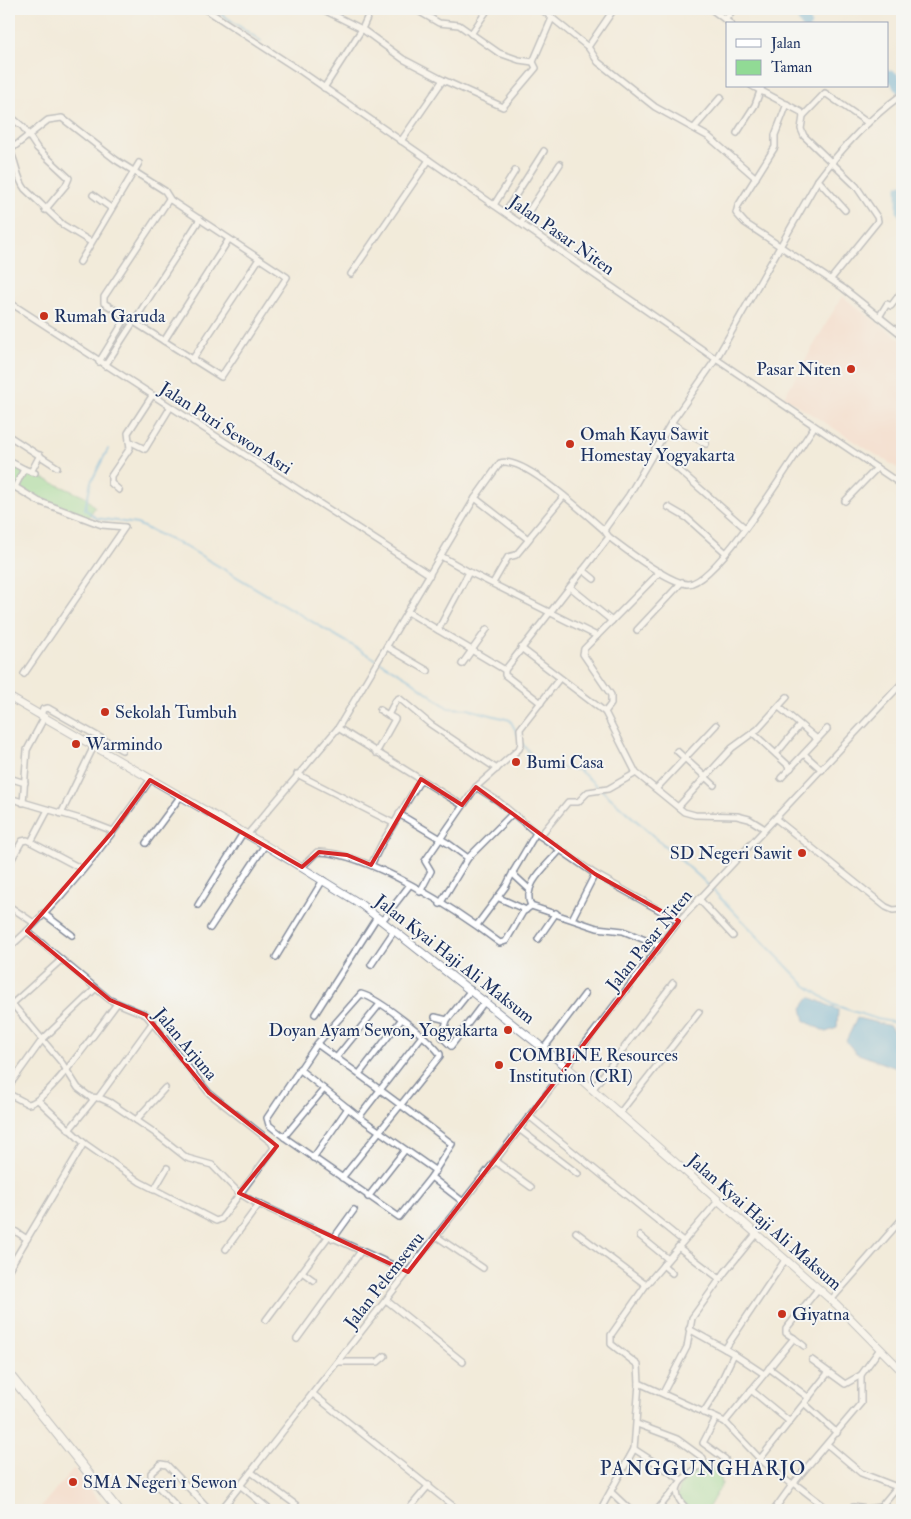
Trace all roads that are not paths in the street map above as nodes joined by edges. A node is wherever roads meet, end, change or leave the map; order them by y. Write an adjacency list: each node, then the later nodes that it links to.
1 (206, 9): 18 (street, Jalan Pasar Niten)
2 (322, 9): 13 (street)
3 (371, 9): 13 (street)
4 (414, 9): 14 (street)
5 (488, 9): 14 (street)
6 (541, 9): 10 (street)
7 (614, 9): 15 (street)
8 (711, 9): 11 (street)
9 (734, 9): 11 (street)
10 (552, 18): 15 (street); 16 (street)
11 (725, 20): 12 (street)
12 (728, 22)
13 (362, 29): 17 (street); 18 (street)
14 (471, 34): 16 (street)
15 (588, 48): 26 (street)
16 (533, 62): 17 (street)
17 (443, 80): 29 (street)
18 (324, 88): 29 (street, Jalan Pasar Niten)
19 (761, 88): 22 (street); 27 (street)
20 (900, 96): 25 (street)
21 (721, 97): 26 (street)
22 (787, 104): 24 (street); 38 (street)
23 (9, 115): 28 (street)
24 (803, 116): 25 (street); 33 (street)
25 (868, 123): 33 (street)
26 (694, 128): 38 (street)
27 (737, 133)
28 (27, 134): 30 (street); 37 (street); 44 (street)
29 (401, 141): 32 (street, Jalan Pasar Niten)
30 (9, 150): 44 (street)
31 (544, 151): 46 (street)
32 (429, 160): 42 (street, Jalan Pasar Niten); 54 (street)
33 (832, 161): 39 (street); 55 (street)
34 (139, 163): 37 (street)
35 (560, 164): 48 (street)
36 (515, 171): 42 (street)
37 (133, 172): 41 (street); 43 (street)
38 (756, 178): 51 (street)
39 (818, 180): 45 (street); 51 (street)
40 (93, 195): 43 (street)
41 (170, 199): 47 (street); 59 (street)
42 (494, 205): 46 (street, Jalan Pasar Niten)
43 (111, 208): 50 (street)
44 (46, 210): 50 (street)
45 (845, 210)
46 (505, 212): 48 (street, Jalan Pasar Niten)
47 (200, 220): 49 (street); 60 (street)
48 (521, 223): 67 (street, Jalan Pasar Niten)
49 (229, 239): 52 (street); 64 (street)
50 (91, 242): 53 (street)
51 (779, 245): 55 (street); 67 (street)
52 (259, 259): 68 (street); 68 (street)
53 (80, 262)
54 (351, 274)
55 (831, 280): 58 (street)
56 (902, 291): 58 (street)
57 (9, 302): 69 (street, Jalan Puri Sewon Asri)
58 (879, 316): 62 (street)
59 (126, 318): 60 (street); 61 (street)
60 (133, 322): 63 (street); 64 (street)
61 (118, 332): 63 (street); 65 (street)
62 (902, 335)
63 (124, 336): 66 (street)
64 (164, 341): 68 (street)
65 (108, 348): 66 (street); 69 (street)
66 (114, 352): 69 (street)
67 (716, 359): 72 (street); 73 (street, Jalan Pasar Niten)
68 (192, 360)
69 (102, 364): 70 (street, Jalan Puri Sewon Asri)
70 (152, 396): 71 (street, Jalan Puri Sewon Asri); 75 (street)
71 (170, 408): 75 (street); 99 (street, Jalan Puri Sewon Asri)
72 (671, 423): 76 (street); 77 (street)
73 (814, 426): 81 (street, Jalan Pasar Niten); 90 (street)
74 (9, 436): 78 (street)
75 (129, 441): 85 (street)
76 (706, 444)
77 (655, 449): 90 (street); 91 (street)
78 (40, 455): 80 (street); 82 (street)
79 (9, 461): 82 (street)
80 (57, 468)
81 (877, 468): 83 (street, Jalan Pasar Niten); 88 (street)
82 (24, 469): 84 (street)
83 (902, 485)
84 (12, 487): 117 (street)
85 (119, 490)
86 (564, 496): 87 (street); 91 (street); 93 (street)
87 (476, 498): 93 (street); 95 (street)
88 (845, 501)
89 (668, 507): 94 (street)
90 (745, 528): 94 (street)
91 (604, 530): 92 (street)
92 (609, 537): 96 (street); 98 (street)
93 (530, 538): 102 (street)
94 (726, 553): 101 (street)
95 (441, 556): 97 (street); 99 (street)
96 (583, 570): 100 (street); 103 (street)
97 (469, 572): 102 (street); 108 (street)
98 (660, 572): 101 (street); 106 (street)
99 (430, 575): 105 (street)
100 (594, 579)
101 (682, 582): 109 (street)
102 (493, 583): 104 (street)
103 (570, 587): 104 (street); 106 (street)
104 (550, 611): 110 (street); 112 (street)
105 (408, 612): 108 (street); 111 (street)
106 (612, 621): 110 (street)
107 (487, 629): 113 (street)
108 (438, 630): 113 (street)
109 (638, 630)
110 (597, 636): 125 (street)
111 (387, 647): 116 (street); 131 (street)
112 (521, 648): 115 (street); 118 (street)
113 (471, 650): 114 (street); 115 (street)
114 (462, 664)
115 (505, 670): 122 (street)
116 (428, 671)
117 (24, 674)
118 (559, 679): 122 (street); 125 (street)
119 (902, 683): 145 (street, Jalan Pasar Niten)
120 (9, 697): 127 (street, Jalan Kyai Haji Ali Maksum)
121 (787, 698): 123 (street)
122 (541, 703): 144 (street)
123 (778, 707): 129 (street); 134 (street)
124 (380, 710): 126 (street)
125 (605, 712): 146 (street)
126 (388, 715): 139 (street); 144 (street)
127 (42, 717): 128 (street); 133 (street, Jalan Kyai Haji Ali Maksum); 153 (street)
128 (76, 723): 133 (street); 137 (street)
129 (800, 725): 135 (street); 140 (street)
130 (716, 726): 142 (street)
131 (338, 728): 139 (street); 147 (street)
132 (827, 729): 135 (street)
133 (72, 733): 136 (street, Jalan Kyai Haji Ali Maksum)
134 (753, 733): 140 (street); 148 (street)
135 (817, 739): 141 (street)
136 (94, 746): 152 (street, Jalan Kyai Haji Ali Maksum); 163 (street)
137 (122, 750)
138 (677, 752): 142 (street)
139 (376, 753): 151 (street)
140 (776, 754): 143 (street)
141 (804, 754): 143 (street); 145 (street)
142 (686, 759): 148 (street); 156 (street)
143 (791, 768): 150 (street)
144 (497, 769): 155 (street)
145 (822, 770): 166 (street, Jalan Pasar Niten)
146 (636, 773): 156 (street); 171 (street)
147 (297, 774): 167 (street); 170 (street)
148 (705, 776): 154 (street); 161 (street)
149 (9, 778): 153 (street)
150 (781, 778)
151 (421, 779): 160 (street); 164 (street)
152 (150, 780): 157 (street, Jalan Kyai Haji Ali Maksum); 169 (street)
153 (25, 783): 159 (street)
154 (714, 785)
155 (476, 787): 160 (street); 165 (street)
156 (656, 789): 161 (street)
157 (180, 797): 170 (street, Jalan Kyai Haji Ali Maksum); 174 (street)
158 (9, 798): 159 (street)
159 (23, 803): 162 (street)
160 (462, 805): 172 (street)
161 (678, 807): 168 (street)
162 (48, 810): 163 (street); 173 (street)
163 (61, 814): 169 (street)
164 (399, 814): 167 (street); 172 (street)
165 (512, 814): 171 (street); 177 (street)
166 (776, 819): 168 (street, Jalan Pasar Niten); 194 (street)
167 (393, 823): 179 (street)
168 (766, 829): 189 (street, Jalan Pasar Niten)
169 (113, 831): 181 (street)
170 (245, 834): 175 (street, Jalan Kyai Haji Ali Maksum); 192 (street)
171 (538, 835): 176 (street); 182 (street)
172 (440, 838): 177 (street); 187 (street)
173 (31, 842): 178 (street); 181 (street)
174 (146, 844)
175 (265, 845): 180 (street, Jalan Kyai Haji Ali Maksum); 202 (street)
176 (560, 850): 183 (street); 186 (street)
177 (468, 858): 190 (street)
178 (9, 864)
179 (371, 865): 180 (street); 185 (street)
180 (302, 868): 184 (street, Jalan Kyai Haji Ali Maksum)
181 (82, 869): 196 (street)
182 (513, 872): 186 (street); 188 (street)
183 (595, 874): 198 (street); 199 (street)
184 (323, 880): 197 (street, Jalan Kyai Haji Ali Maksum); 210 (street)
185 (409, 886): 187 (street); 197 (street)
186 (529, 889): 193 (street)
187 (420, 892): 190 (street)
188 (497, 897): 193 (street); 201 (street)
189 (699, 899): 199 (street, Jalan Pasar Niten); 206 (street)
190 (440, 904): 201 (street)
191 (9, 906): 200 (street)
192 (198, 906)
193 (529, 908): 195 (street); 201 (street)
194 (902, 910)
195 (556, 913): 198 (street); 207 (street)
196 (43, 914): 200 (street); 205 (street)
197 (380, 919): 204 (street, Jalan Kyai Haji Ali Maksum); 222 (street)
198 (572, 919): 208 (street)
199 (678, 921): 208 (street, Jalan Pasar Niten)
200 (34, 923): 203 (street)
201 (477, 926)
202 (210, 928)
203 (27, 931): 209 (street); 211 (street, Jalan Arjuna)
204 (394, 931): 212 (street); 215 (street, Jalan Kyai Haji Ali Maksum)
205 (72, 935)
206 (733, 936)
207 (538, 939)
208 (660, 946): 232 (street, Jalan Pasar Niten)
209 (9, 948)
210 (276, 957)
211 (61, 960): 214 (street, Jalan Arjuna); 218 (street)
212 (371, 965)
213 (673, 983): 240 (street)
214 (95, 989): 219 (street, Jalan Arjuna); 228 (street)
215 (471, 990): 217 (street, Jalan Kyai Haji Ali Maksum); 225 (street)
216 (585, 994): 230 (street)
217 (485, 1001): 225 (street); 230 (street, Jalan Kyai Haji Ali Maksum)
218 (10, 1002): 228 (street)
219 (116, 1004): 226 (street, Jalan Arjuna); 233 (street)
220 (380, 1004): 224 (street); 229 (street); 231 (street)
221 (698, 1012): 246 (street)
222 (315, 1014)
223 (435, 1017): 225 (street)
224 (401, 1020): 227 (street); 235 (street)
225 (447, 1020)
226 (153, 1022): 242 (street); 265 (street, Jalan Arjuna)
227 (422, 1036): 239 (street); 244 (street)
228 (42, 1040): 233 (street); 236 (street)
229 (317, 1044): 231 (street); 234 (street)
230 (544, 1048): 232 (street, Jalan Kyai Haji Ali Maksum)
231 (336, 1058): 235 (street)
232 (567, 1067): 240 (street, Jalan Kyai Haji Ali Maksum); 248 (street, Jalan Pelemsewu)
233 (66, 1069): 242 (street); 243 (street)
234 (299, 1069): 238 (street); 253 (street)
235 (359, 1074): 239 (street)
236 (9, 1086)
237 (165, 1088): 249 (street)
238 (324, 1089): 245 (street); 253 (street)
239 (380, 1089): 244 (street); 247 (street)
240 (592, 1090): 246 (street, Jalan Kyai Haji Ali Maksum)
241 (9, 1094): 243 (street)
242 (96, 1098): 249 (street); 251 (street)
243 (38, 1101): 251 (street)
244 (400, 1104): 252 (street); 259 (street)
245 (348, 1108): 247 (street); 256 (street)
246 (619, 1114): 267 (street, Jalan Kyai Haji Ali Maksum)
247 (359, 1116): 252 (street)
248 (529, 1116): 250 (street, Jalan Pelemsewu); 279 (street)
249 (136, 1120): 265 (street)
250 (519, 1129): 257 (street, Jalan Pelemsewu); 260 (street)
251 (69, 1130): 254 (street)
252 (378, 1131): 255 (street); 262 (street)
253 (284, 1137): 256 (street)
254 (84, 1143): 264 (street); 278 (street)
255 (405, 1150): 259 (street); 266 (street)
256 (313, 1158): 262 (street)
257 (496, 1161): 263 (street); 268 (street, Jalan Pelemsewu)
258 (167, 1168): 264 (street)
259 (436, 1171): 261 (street)
260 (578, 1174)
261 (432, 1177): 266 (street); 268 (street)
262 (342, 1178): 266 (street)
263 (531, 1187)
264 (154, 1190): 265 (street)
265 (239, 1193): 269 (street)
266 (368, 1197)
267 (719, 1200): 274 (street, Jalan Kyai Haji Ali Maksum); 279 (street)
268 (462, 1201): 275 (street, Jalan Pelemsewu)
269 (260, 1204): 277 (street); 281 (street)
270 (354, 1210): 277 (street)
271 (902, 1219): 296 (street)
272 (9, 1227): 278 (street)
273 (576, 1232): 293 (street)
274 (756, 1234): 284 (street, Jalan Kyai Haji Ali Maksum); 291 (street)
275 (436, 1236): 286 (street); 289 (street, Jalan Pelemsewu)
276 (640, 1236): 283 (street)
277 (331, 1238): 282 (street); 288 (street)
278 (27, 1239): 287 (street)
279 (683, 1241): 280 (street)
280 (678, 1247): 283 (street); 291 (street)
281 (226, 1249)
282 (361, 1250): 289 (street); 300 (street)
283 (668, 1259): 285 (street)
284 (785, 1260): 294 (street, Jalan Kyai Haji Ali Maksum); 302 (street)
285 (663, 1265): 290 (street); 293 (street)
286 (484, 1268)
287 (9, 1269)
288 (302, 1272): 292 (street); 297 (street)
289 (408, 1272): 295 (street, Jalan Pelemsewu)
290 (672, 1272)
291 (720, 1279): 298 (street)
292 (313, 1280)
293 (646, 1285): 315 (street)
294 (818, 1289): 296 (street, Jalan Kyai Haji Ali Maksum); 299 (street)
295 (386, 1300): 307 (street, Jalan Pelemsewu); 308 (street)
296 (831, 1300): 303 (street, Jalan Kyai Haji Ali Maksum)
297 (266, 1320)
298 (689, 1329): 302 (street); 317 (street)
299 (794, 1338): 301 (street); 309 (street)
300 (298, 1339)
301 (804, 1346)
302 (725, 1349): 304 (street)
303 (880, 1349): 310 (street, Jalan Kyai Haji Ali Maksum); 314 (street)
304 (734, 1354): 313 (street); 321 (street)
305 (385, 1356): 307 (street)
306 (812, 1360): 311 (street)
307 (338, 1362): 318 (street, Jalan Pelemsewu)
308 (463, 1362)
309 (769, 1368): 313 (street); 319 (street)
310 (902, 1371)
311 (828, 1372): 314 (street); 319 (street)
312 (9, 1374): 342 (main road)
313 (764, 1374): 316 (street)
314 (861, 1375): 326 (street)
315 (639, 1382): 317 (street); 325 (street)
316 (751, 1390): 323 (street); 324 (street)
317 (662, 1393): 321 (street)
318 (313, 1394): 331 (street, Jalan Pelemsewu); 335 (street)
319 (809, 1398): 320 (street)
320 (805, 1404): 324 (street); 326 (street)
321 (702, 1413): 322 (street)
322 (716, 1418): 323 (street); 329 (street)
323 (725, 1422): 330 (street)
324 (790, 1422): 330 (street)
325 (637, 1424): 328 (street); 333 (street)
326 (837, 1433): 327 (street)
327 (828, 1445): 334 (street); 337 (street)
328 (634, 1449): 333 (street); 338 (street)
329 (725, 1459)
330 (760, 1459): 334 (street)
331 (251, 1472): 336 (street, Jalan Pelemsewu); 340 (street)
332 (902, 1481): 337 (street)
333 (680, 1482): 352 (street); 353 (street)
334 (793, 1484): 354 (street); 355 (street)
335 (429, 1485): 348 (street); 349 (street)
336 (240, 1486): 339 (street, Jalan Pelemsewu); 347 (street)
337 (897, 1487): 341 (street)
338 (611, 1492): 350 (street); 351 (street)
339 (226, 1504): 345 (street, Jalan Pelemsewu); 346 (street)
340 (296, 1505)
341 (879, 1509): 356 (street)
342 (118, 1510)
343 (180, 1510): 344 (street)
344 (210, 1510)
345 (221, 1510)
346 (234, 1510)
347 (270, 1510)
348 (408, 1510)
349 (458, 1510)
350 (602, 1510)
351 (630, 1510)
352 (657, 1510)
353 (689, 1510)
354 (774, 1510)
355 (829, 1510)
356 (847, 1510)

